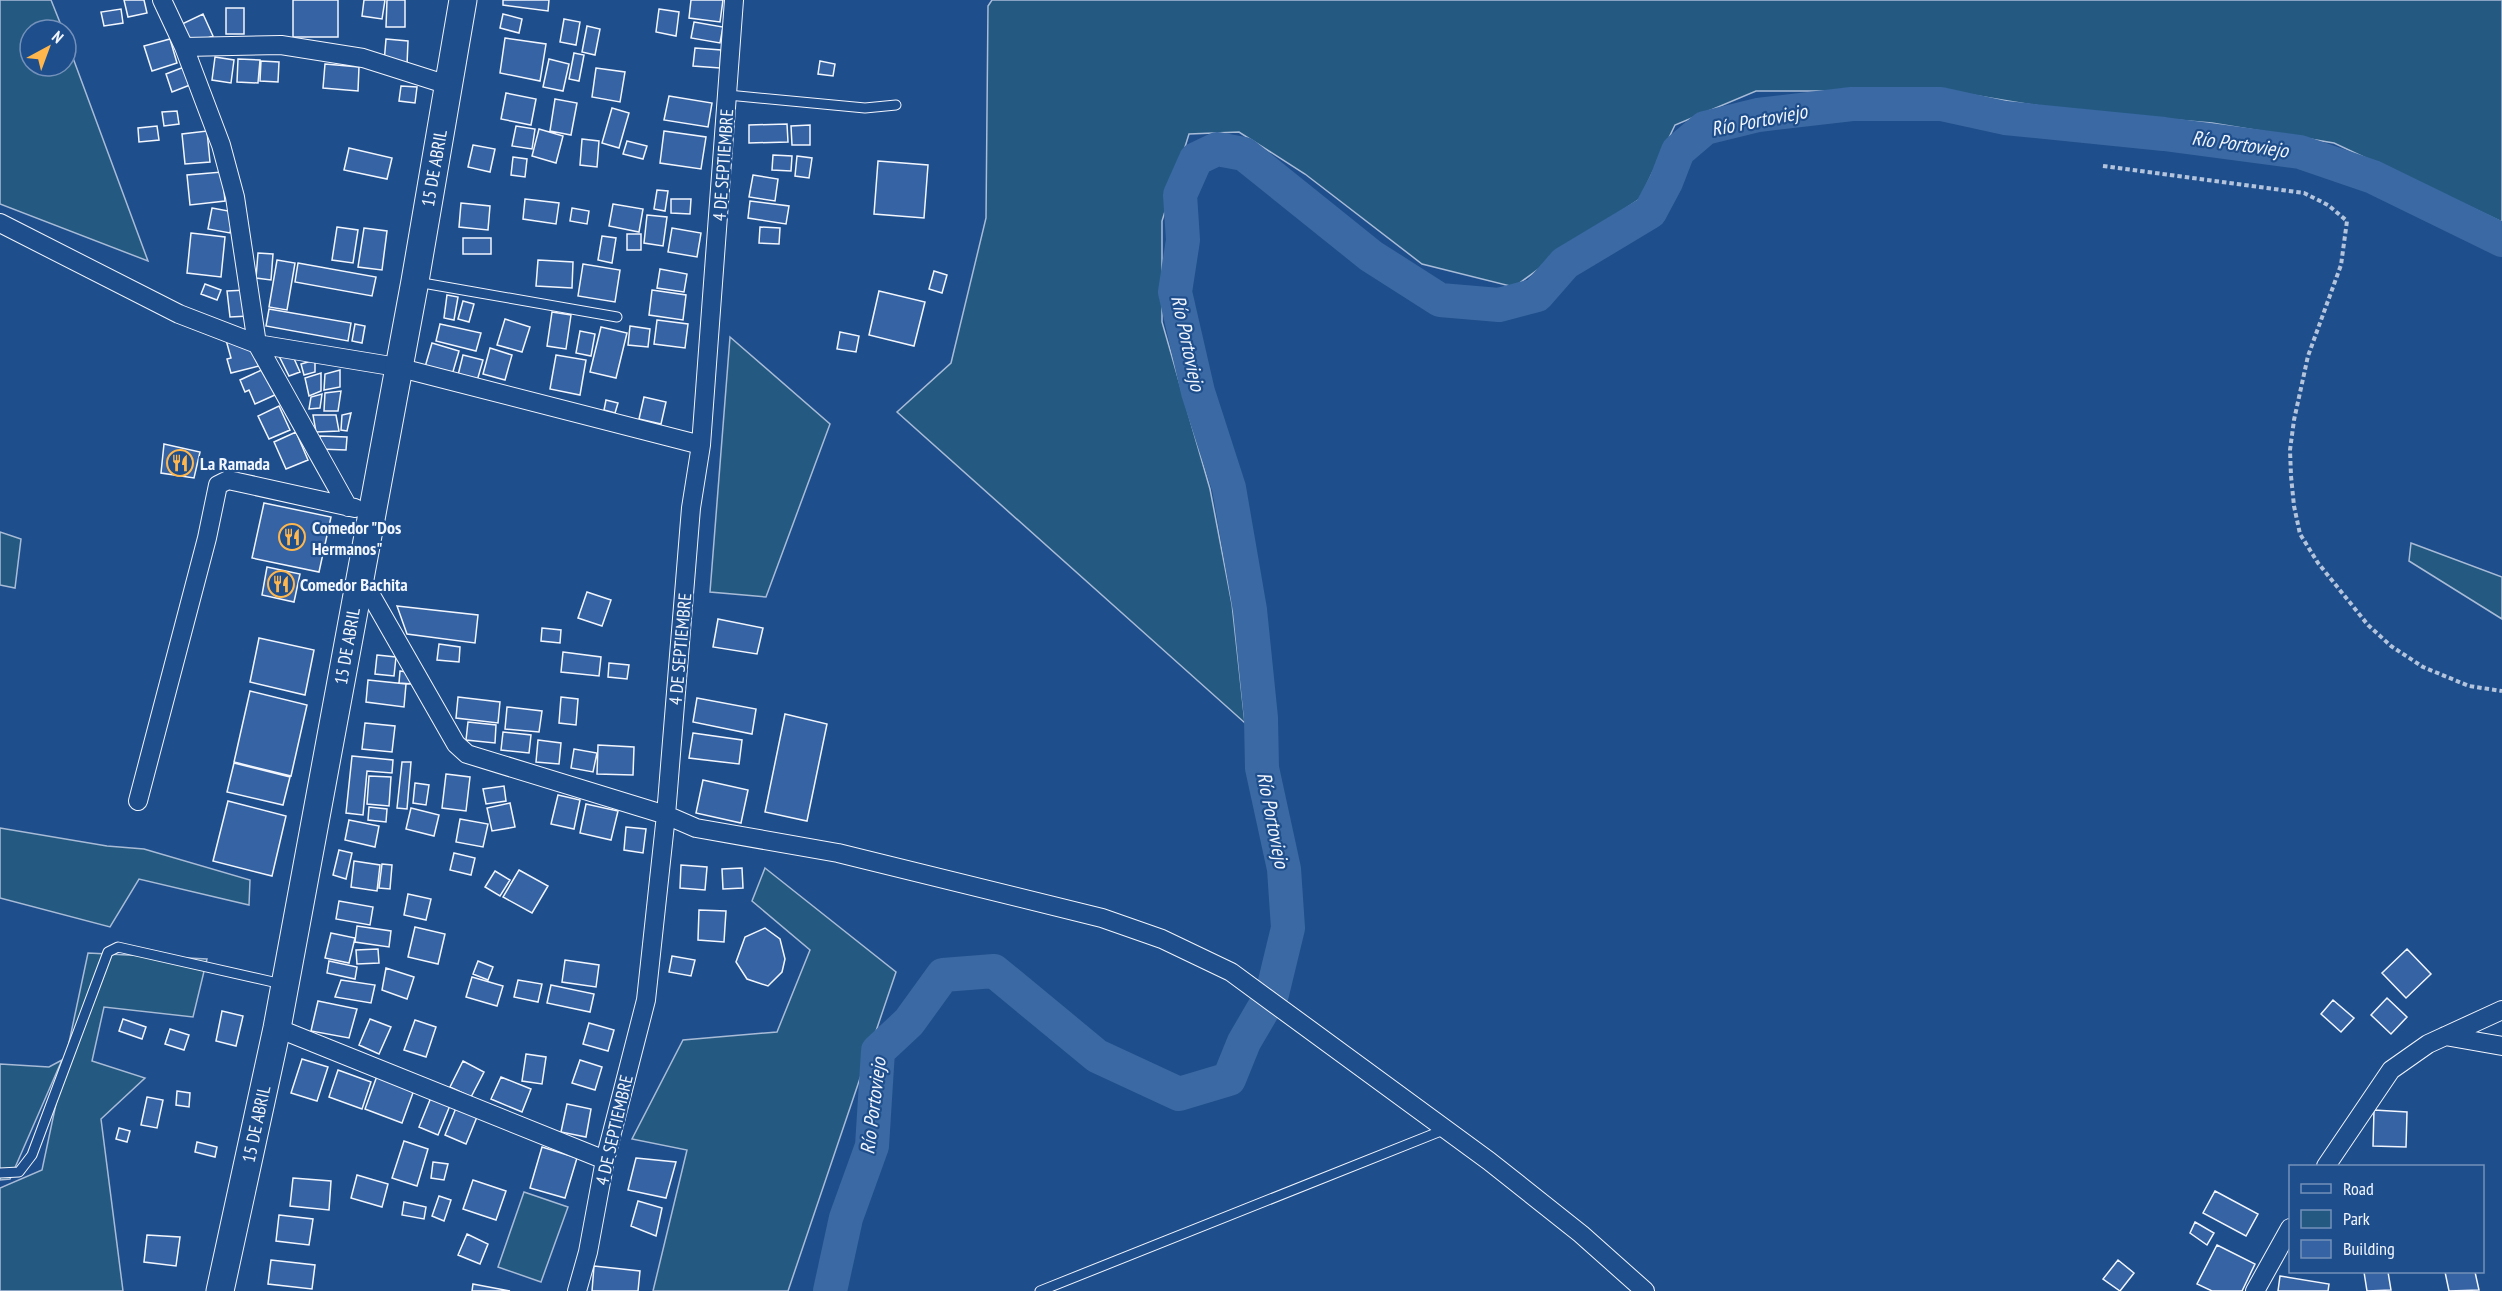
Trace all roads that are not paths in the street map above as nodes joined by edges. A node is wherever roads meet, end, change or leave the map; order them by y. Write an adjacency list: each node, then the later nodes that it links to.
1 (162, 0): 4 (street)
2 (463, 0): 5 (main road, 15 DE ABRIL)
3 (734, 0): 6 (street, 4 DE SEPTIEMBRE)
4 (184, 47): 5 (street); 11 (street)
5 (448, 85): 9 (main road, 15 DE ABRIL)
6 (729, 95): 7 (lane); 13 (street, 4 DE SEPTIEMBRE)
7 (896, 105)
8 (0, 223): 11 (street)
9 (415, 281): 10 (lane); 12 (main road, 15 DE ABRIL)
10 (617, 317)
11 (257, 344): 12 (street); 14 (street)
12 (398, 367): 13 (street); 14 (main road, 15 DE ABRIL)
13 (701, 445): 17 (street, 4 DE SEPTIEMBRE)
14 (360, 509): 15 (main road, 15 DE ABRIL); 16 (street)
15 (360, 576): 17 (street); 18 (main road, 15 DE ABRIL)
16 (138, 801)
17 (666, 815): 23 (street); 24 (street, 4 DE SEPTIEMBRE)
18 (285, 985): 20 (main road, 15 DE ABRIL); 26 (lane)
19 (2502, 1010): 21 (street)
20 (277, 1028): 24 (street); 28 (main road, 15 DE ABRIL)
21 (2445, 1036): 22 (street); 25 (street)
22 (2502, 1046)
23 (1446, 1129): 30 (lane); 31 (street)
24 (605, 1160): 29 (street, 4 DE SEPTIEMBRE)
25 (2327, 1165)
26 (0, 1173)
27 (2289, 1230): 32 (street)
28 (220, 1291)
29 (577, 1291)
30 (1040, 1291)
31 (1645, 1291)
32 (2255, 1291)

